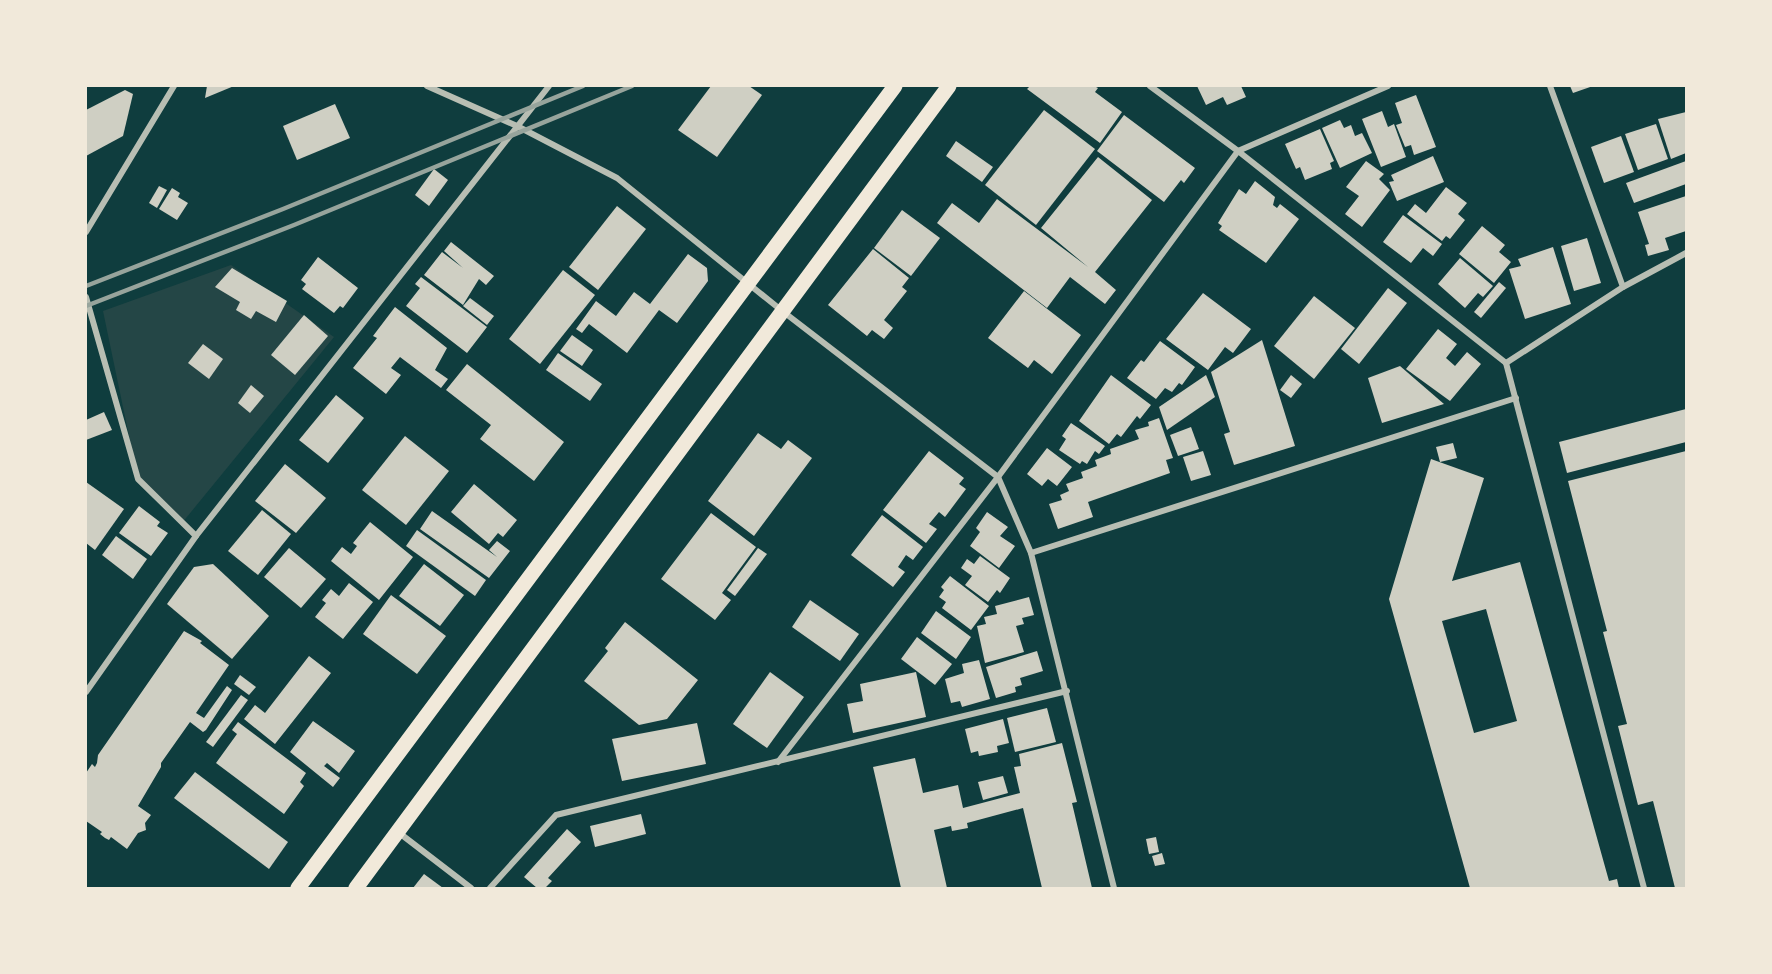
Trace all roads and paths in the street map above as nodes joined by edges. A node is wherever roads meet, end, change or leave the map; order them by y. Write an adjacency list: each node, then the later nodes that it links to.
1 (174, 86): 11 (street)
2 (427, 86): 9 (street)
3 (549, 86): 9 (street)
4 (895, 86): 13 (main road)
5 (949, 86): 16 (main road)
6 (1150, 86): 10 (street)
7 (1388, 86): 10 (street)
8 (1550, 86): 14 (street)
9 (517, 126): 13 (street); 20 (street)
10 (1239, 151): 17 (street); 19 (street)
11 (86, 232)
12 (1686, 253): 14 (street)
13 (748, 281): 16 (street); 26 (main road)
14 (1623, 287): 17 (street)
15 (86, 297): 20 (street)
16 (781, 310): 19 (street); 25 (main road)
17 (1506, 363): 18 (street)
18 (1516, 398): 21 (street); 31 (street)
19 (998, 477): 21 (street); 24 (street)
20 (196, 536): 23 (street)
21 (1031, 553): 22 (street)
22 (1067, 691): 24 (street); 30 (street)
23 (86, 692)
24 (778, 762): 29 (street)
25 (398, 832): 27 (main road); 28 (street)
26 (298, 888)
27 (356, 888)
28 (471, 888)
29 (490, 888)
30 (1114, 888)
31 (1644, 888)

